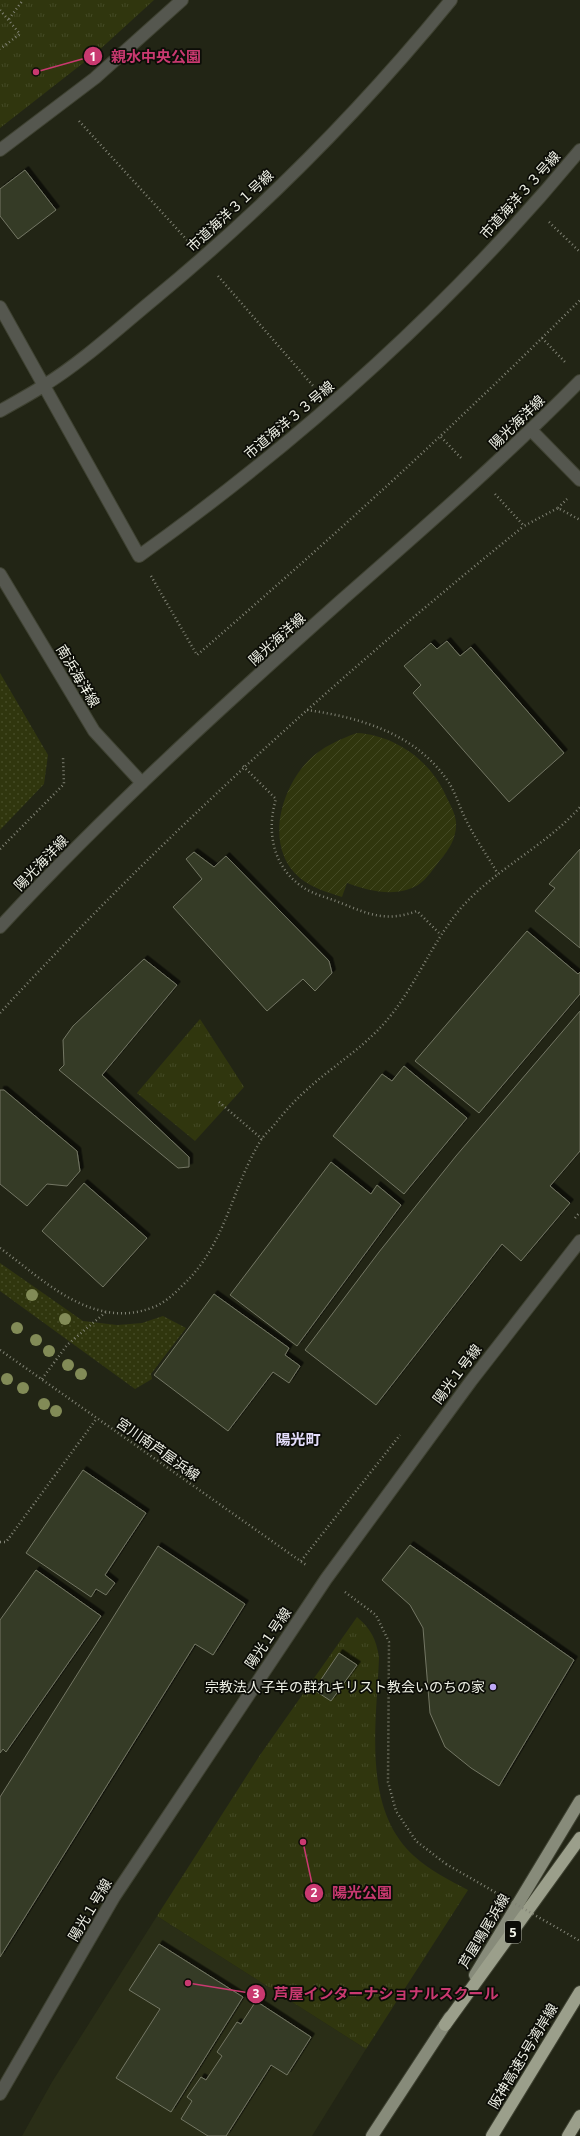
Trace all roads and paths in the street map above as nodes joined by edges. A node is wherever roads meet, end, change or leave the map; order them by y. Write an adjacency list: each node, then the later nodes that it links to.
1 (23, 0): 5 (path)
2 (182, 0): 7 (street)
3 (451, 0): 16 (street, 市道海洋３１号線)
4 (0, 10): 5 (path)
5 (8, 19): 6 (path)
6 (0, 49)
7 (0, 150)
8 (580, 150): 9 (street, 市道海洋３３号線)
9 (532, 205): 10 (path); 24 (street, 市道海洋３３号線)
10 (580, 252)
11 (580, 300): 13 (path)
12 (0, 307): 16 (street)
13 (542, 338): 14 (path); 19 (path)
14 (569, 366)
15 (580, 381): 18 (street, 陽光海洋線)
16 (44, 386): 17 (street, 市道海洋３１号線); 24 (street)
17 (0, 411)
18 (531, 430): 20 (street, 陽光海洋線); 21 (street)
19 (441, 437): 20 (path); 24 (path)
20 (480, 478): 23 (path); 29 (street, 陽光海洋線)
21 (580, 480)
22 (580, 520): 23 (path)
23 (524, 526): 26 (path)
24 (139, 556)
25 (0, 574): 29 (street, 南浜海洋線)
26 (306, 710): 28 (path); 32 (path)
27 (63, 757): 31 (path)
28 (243, 766): 34 (path); 35 (path)
29 (142, 783): 33 (street, 陽光海洋線)
30 (580, 807): 32 (path)
31 (0, 849)
32 (498, 874): 34 (path)
33 (0, 926)
34 (441, 935): 37 (path)
35 (0, 1013)
36 (219, 1102): 37 (path)
37 (262, 1139): 40 (path)
38 (580, 1241): 52 (street, 陽光１号線)
39 (0, 1248): 40 (path)
40 (107, 1312): 42 (path)
41 (0, 1350): 42 (path, 宮川南芦屋浜線)
42 (42, 1379): 43 (path, 宮川南芦屋浜線)
43 (97, 1418): 44 (path); 45 (path, 宮川南芦屋浜線)
44 (0, 1542)
45 (305, 1565)
46 (350, 1596): 49 (path, bridge)
47 (580, 1801): 51 (main road, 芦屋鳴尾浜線)
48 (580, 1838): 51 (highway, 5)
49 (580, 1941)
50 (580, 1992): 55 (highway, 阪神高速5号湾岸線)
51 (445, 2025): 54 (main road, 芦屋鳴尾浜線)
52 (0, 2094)
53 (580, 2116): 56 (highway)
54 (372, 2136)
55 (492, 2136)
56 (568, 2136)

